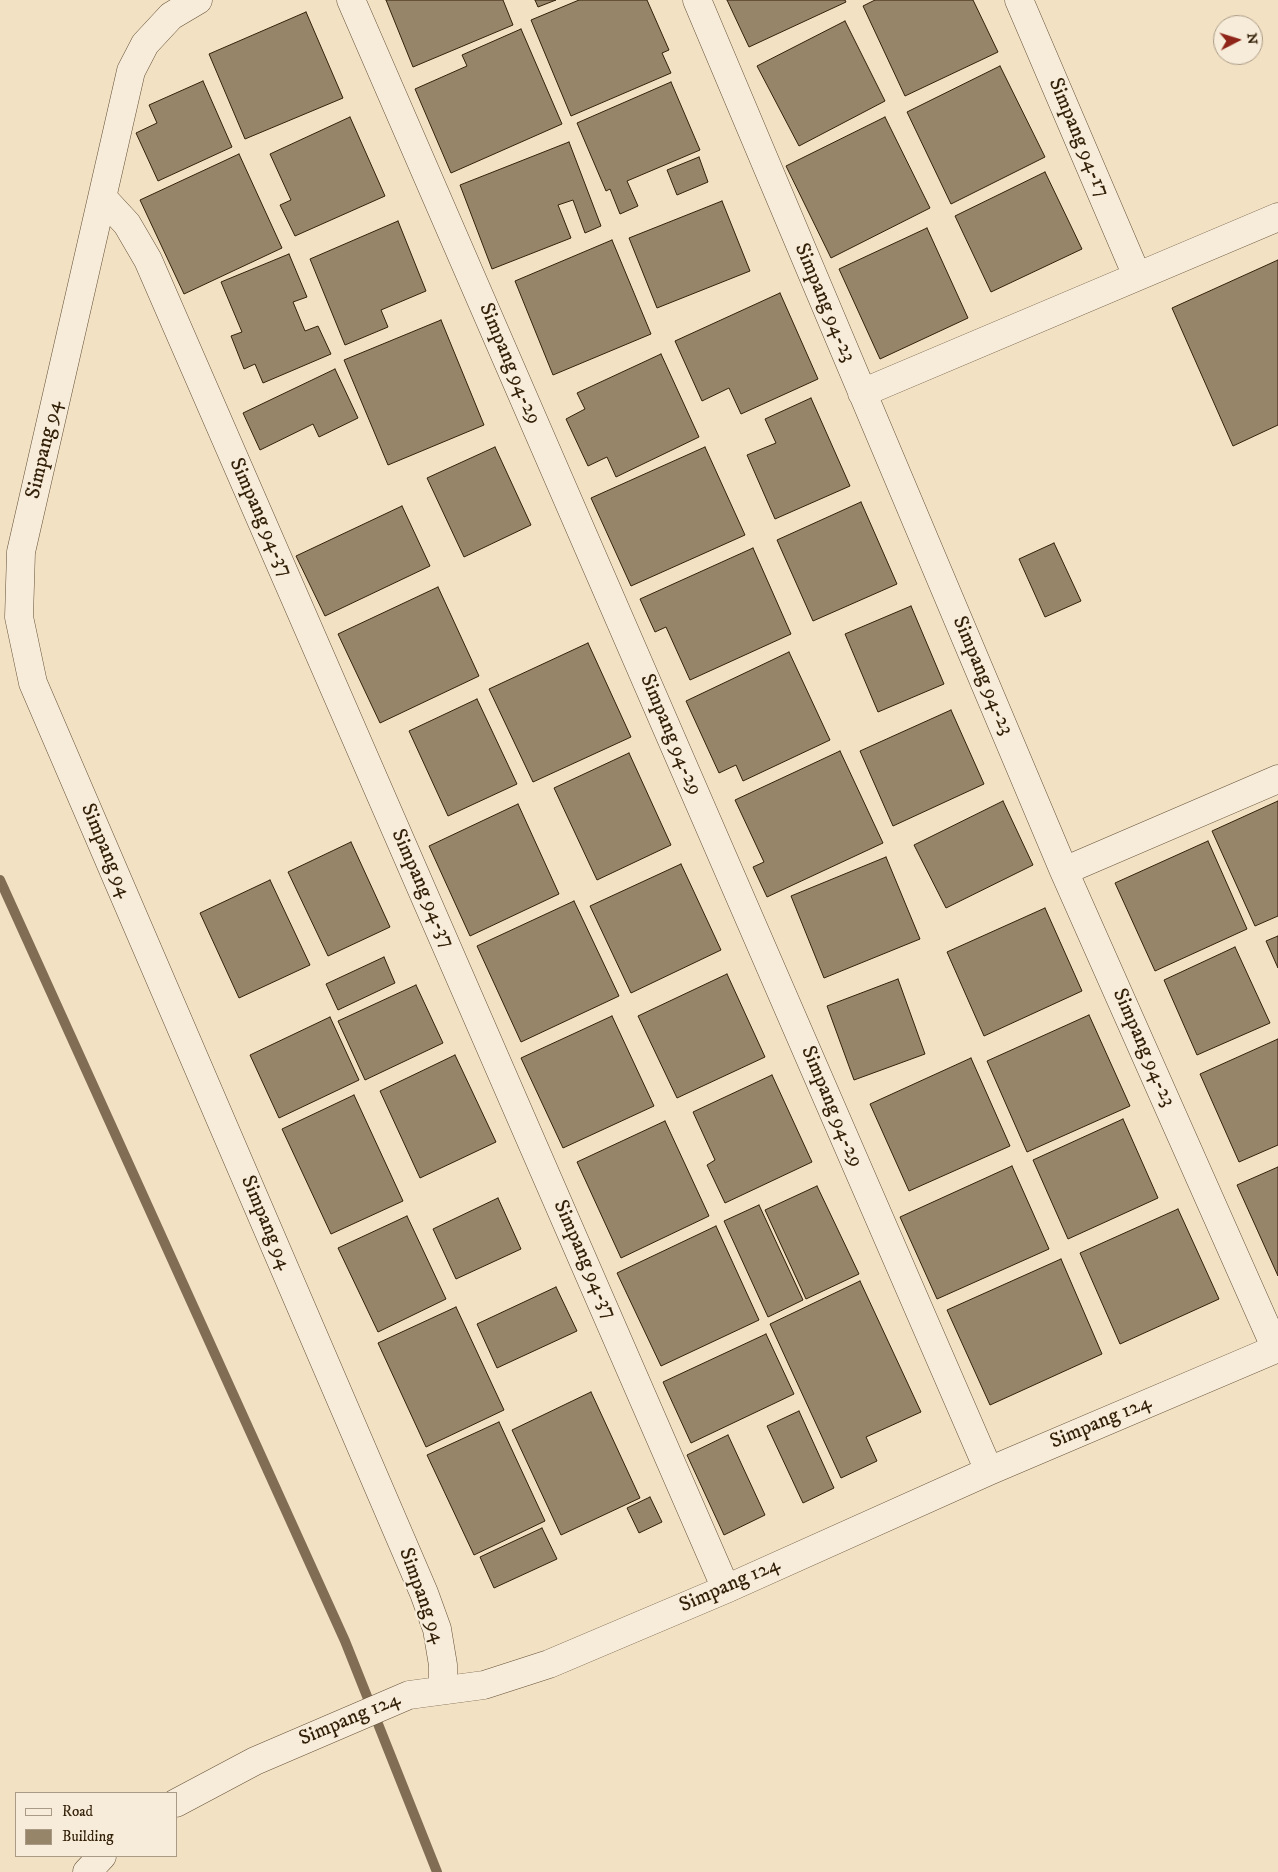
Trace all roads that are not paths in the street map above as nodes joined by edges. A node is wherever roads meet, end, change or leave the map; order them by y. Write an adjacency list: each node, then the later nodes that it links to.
1 (198, 0): 5 (street, Simpang 94)
2 (351, 0): 12 (street, Simpang 94-29)
3 (697, 0): 8 (street, Simpang 94-23)
4 (1019, 0): 7 (street, Simpang 94-17)
5 (103, 198): 13 (street, Simpang 94-37); 14 (street, Simpang 94)
6 (1278, 217): 7 (street)
7 (1137, 276): 8 (street)
8 (862, 393): 10 (street, Simpang 94-23)
9 (1278, 779): 10 (street)
10 (1064, 871): 11 (street, Simpang 94-23)
11 (1277, 1348): 12 (street, Simpang 124)
12 (989, 1471): 13 (street, Simpang 124)
13 (726, 1588): 14 (street, Simpang 124)
14 (443, 1690): 15 (street, Simpang 124)
15 (178, 1802)
16 (101, 1857): 17 (street)
17 (87, 1872)

